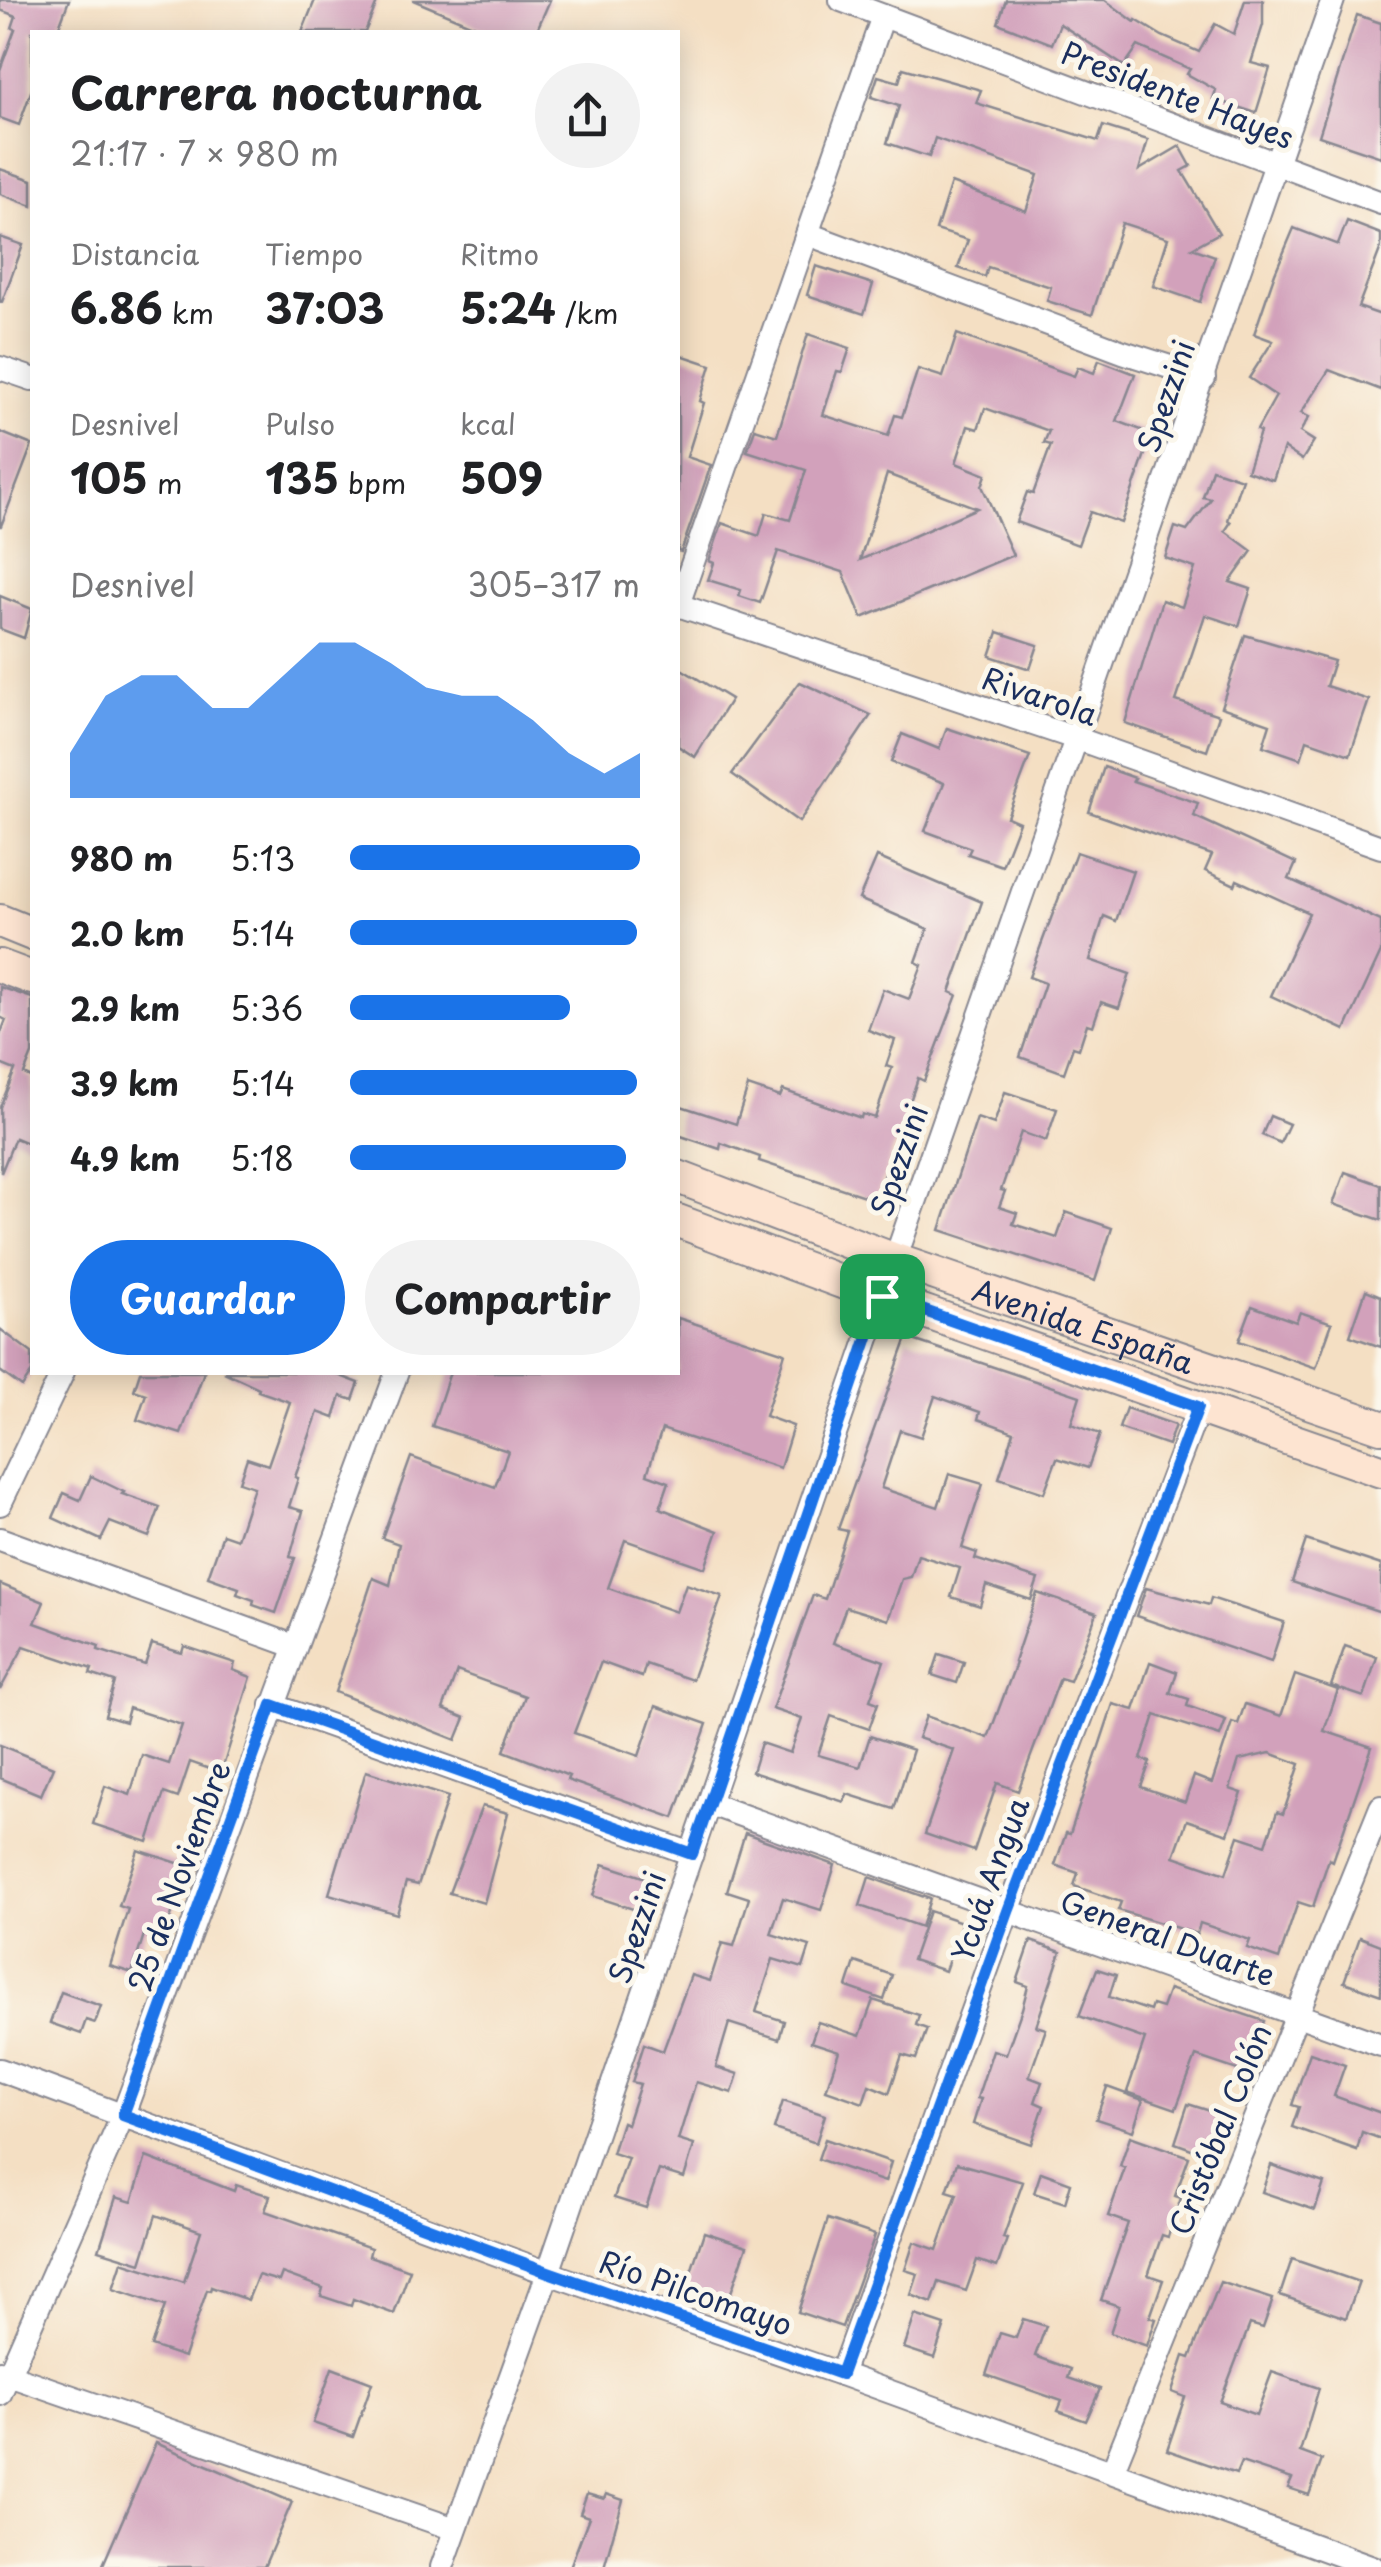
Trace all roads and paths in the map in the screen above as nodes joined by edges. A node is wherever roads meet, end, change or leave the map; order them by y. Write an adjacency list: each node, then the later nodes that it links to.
1 (842, 0): 3 (street, Presidente Hayes)
2 (1333, 0): 4 (street, Spezzini)
3 (883, 16): 4 (street, Presidente Hayes); 6 (street)
4 (1277, 162): 5 (street, Presidente Hayes); 9 (street, Spezzini)
5 (1381, 203)
6 (808, 234): 9 (street); 10 (street)
7 (0, 368): 8 (street)
8 (30, 378)
9 (1204, 378): 12 (street, Spezzini)
10 (680, 599)
11 (680, 606): 12 (street, Rivarola)
12 (1078, 739): 13 (street, Rivarola); 20 (street, Spezzini)
13 (1381, 847)
14 (0, 922): 15 (street)
15 (30, 933)
16 (0, 966): 17 (street)
17 (30, 977)
18 (680, 1178): 20 (street, Avenida España)
19 (680, 1222): 21 (street, Avenida España)
20 (895, 1260): 21 (street, Spezzini); 25 (street, Avenida España)
21 (882, 1296): 24 (street, Avenida España); 31 (street, Spezzini)
22 (62, 1375): 27 (street)
23 (396, 1375): 29 (street, 25 de Noviembre)
24 (1198, 1407): 26 (street, Avenida España); 34 (street, Ycuá Angua)
25 (1381, 1428)
26 (1381, 1470)
27 (0, 1504)
28 (0, 1539): 29 (street)
29 (294, 1646): 30 (street, 25 de Noviembre)
30 (272, 1705): 33 (street); 38 (street, 25 de Noviembre)
31 (710, 1804): 33 (street, Spezzini); 34 (street, General Duarte)
32 (1381, 1807): 35 (street, Cristóbal Colón)
33 (692, 1854): 39 (street, Spezzini)
34 (1008, 1911): 35 (street, General Duarte); 40 (street, Ycuá Angua)
35 (1297, 2015): 36 (street, General Duarte); 42 (street, Cristóbal Colón)
36 (1381, 2046)
37 (0, 2070): 38 (street, Río Pilcomayo)
38 (123, 2115): 39 (street, Río Pilcomayo); 41 (street, 25 de Noviembre)
39 (548, 2272): 40 (street, Río Pilcomayo); 43 (street, Spezzini)
40 (841, 2374): 42 (street, Río Pilcomayo)
41 (3, 2380): 43 (street)
42 (1112, 2472): 45 (street, Río Pilcomayo)
43 (455, 2529): 44 (street, Spezzini)
44 (442, 2567)
45 (1374, 2567)

